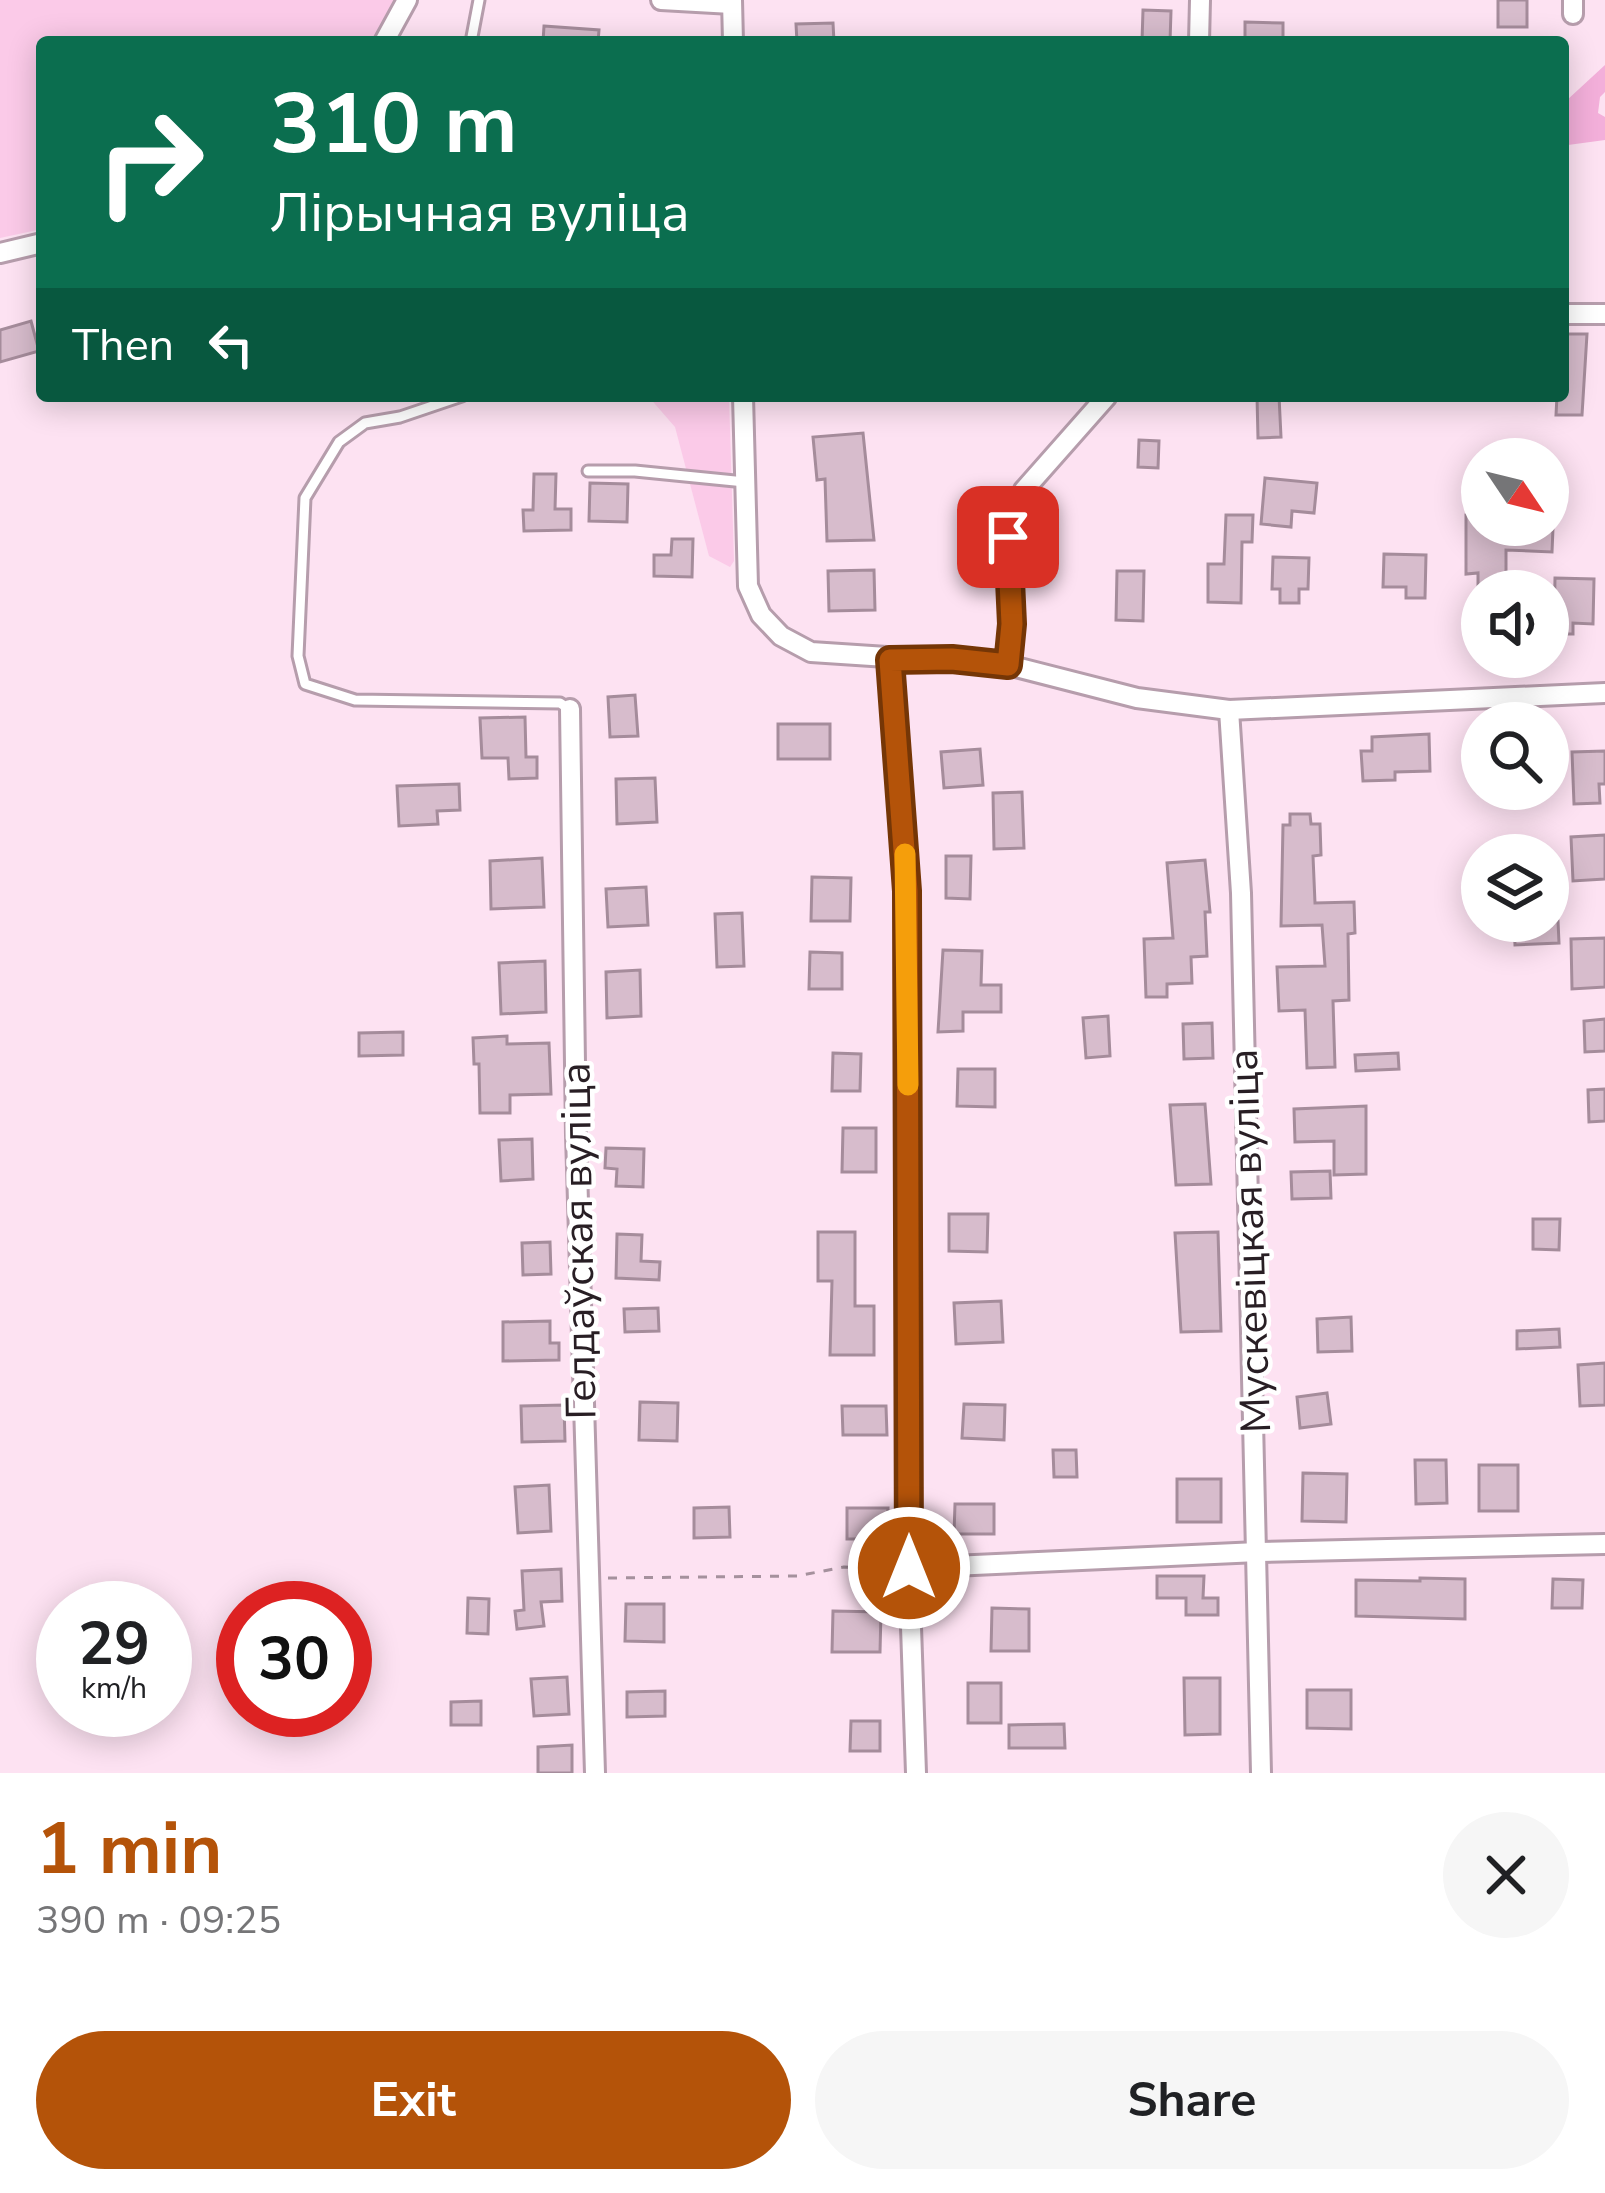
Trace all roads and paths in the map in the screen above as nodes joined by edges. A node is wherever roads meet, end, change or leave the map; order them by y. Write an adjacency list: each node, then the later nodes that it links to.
1 (407, 0): 6 (street)
2 (479, 0): 7 (lane)
3 (661, 0): 5 (street)
4 (1200, 0): 9 (street)
5 (732, 2): 8 (street)
6 (387, 36)
7 (473, 36)
8 (733, 36)
9 (1199, 36)
10 (36, 244): 11 (street)
11 (0, 253)
12 (1569, 314): 13 (street)
13 (1605, 314)
14 (444, 402): 22 (lane)
15 (742, 402): 18 (street)
16 (1101, 402): 20 (street)
17 (587, 471): 18 (lane)
18 (745, 482): 19 (street)
19 (890, 660): 20 (street); 26 (street)
20 (1008, 665): 23 (street)
21 (1605, 694): 23 (street)
22 (570, 710): 27 (street, Гелдаўская вуліца)
23 (1229, 710): 25 (street, Мускевіцкая вуліца)
24 (1605, 1544): 25 (street)
25 (1258, 1552): 26 (street); 30 (street, Мускевіцкая вуліца)
26 (909, 1568): 27 (path); 29 (street)
27 (588, 1578): 28 (street, Гелдаўская вуліца)
28 (595, 1773)
29 (916, 1773)
30 (1261, 1773)

